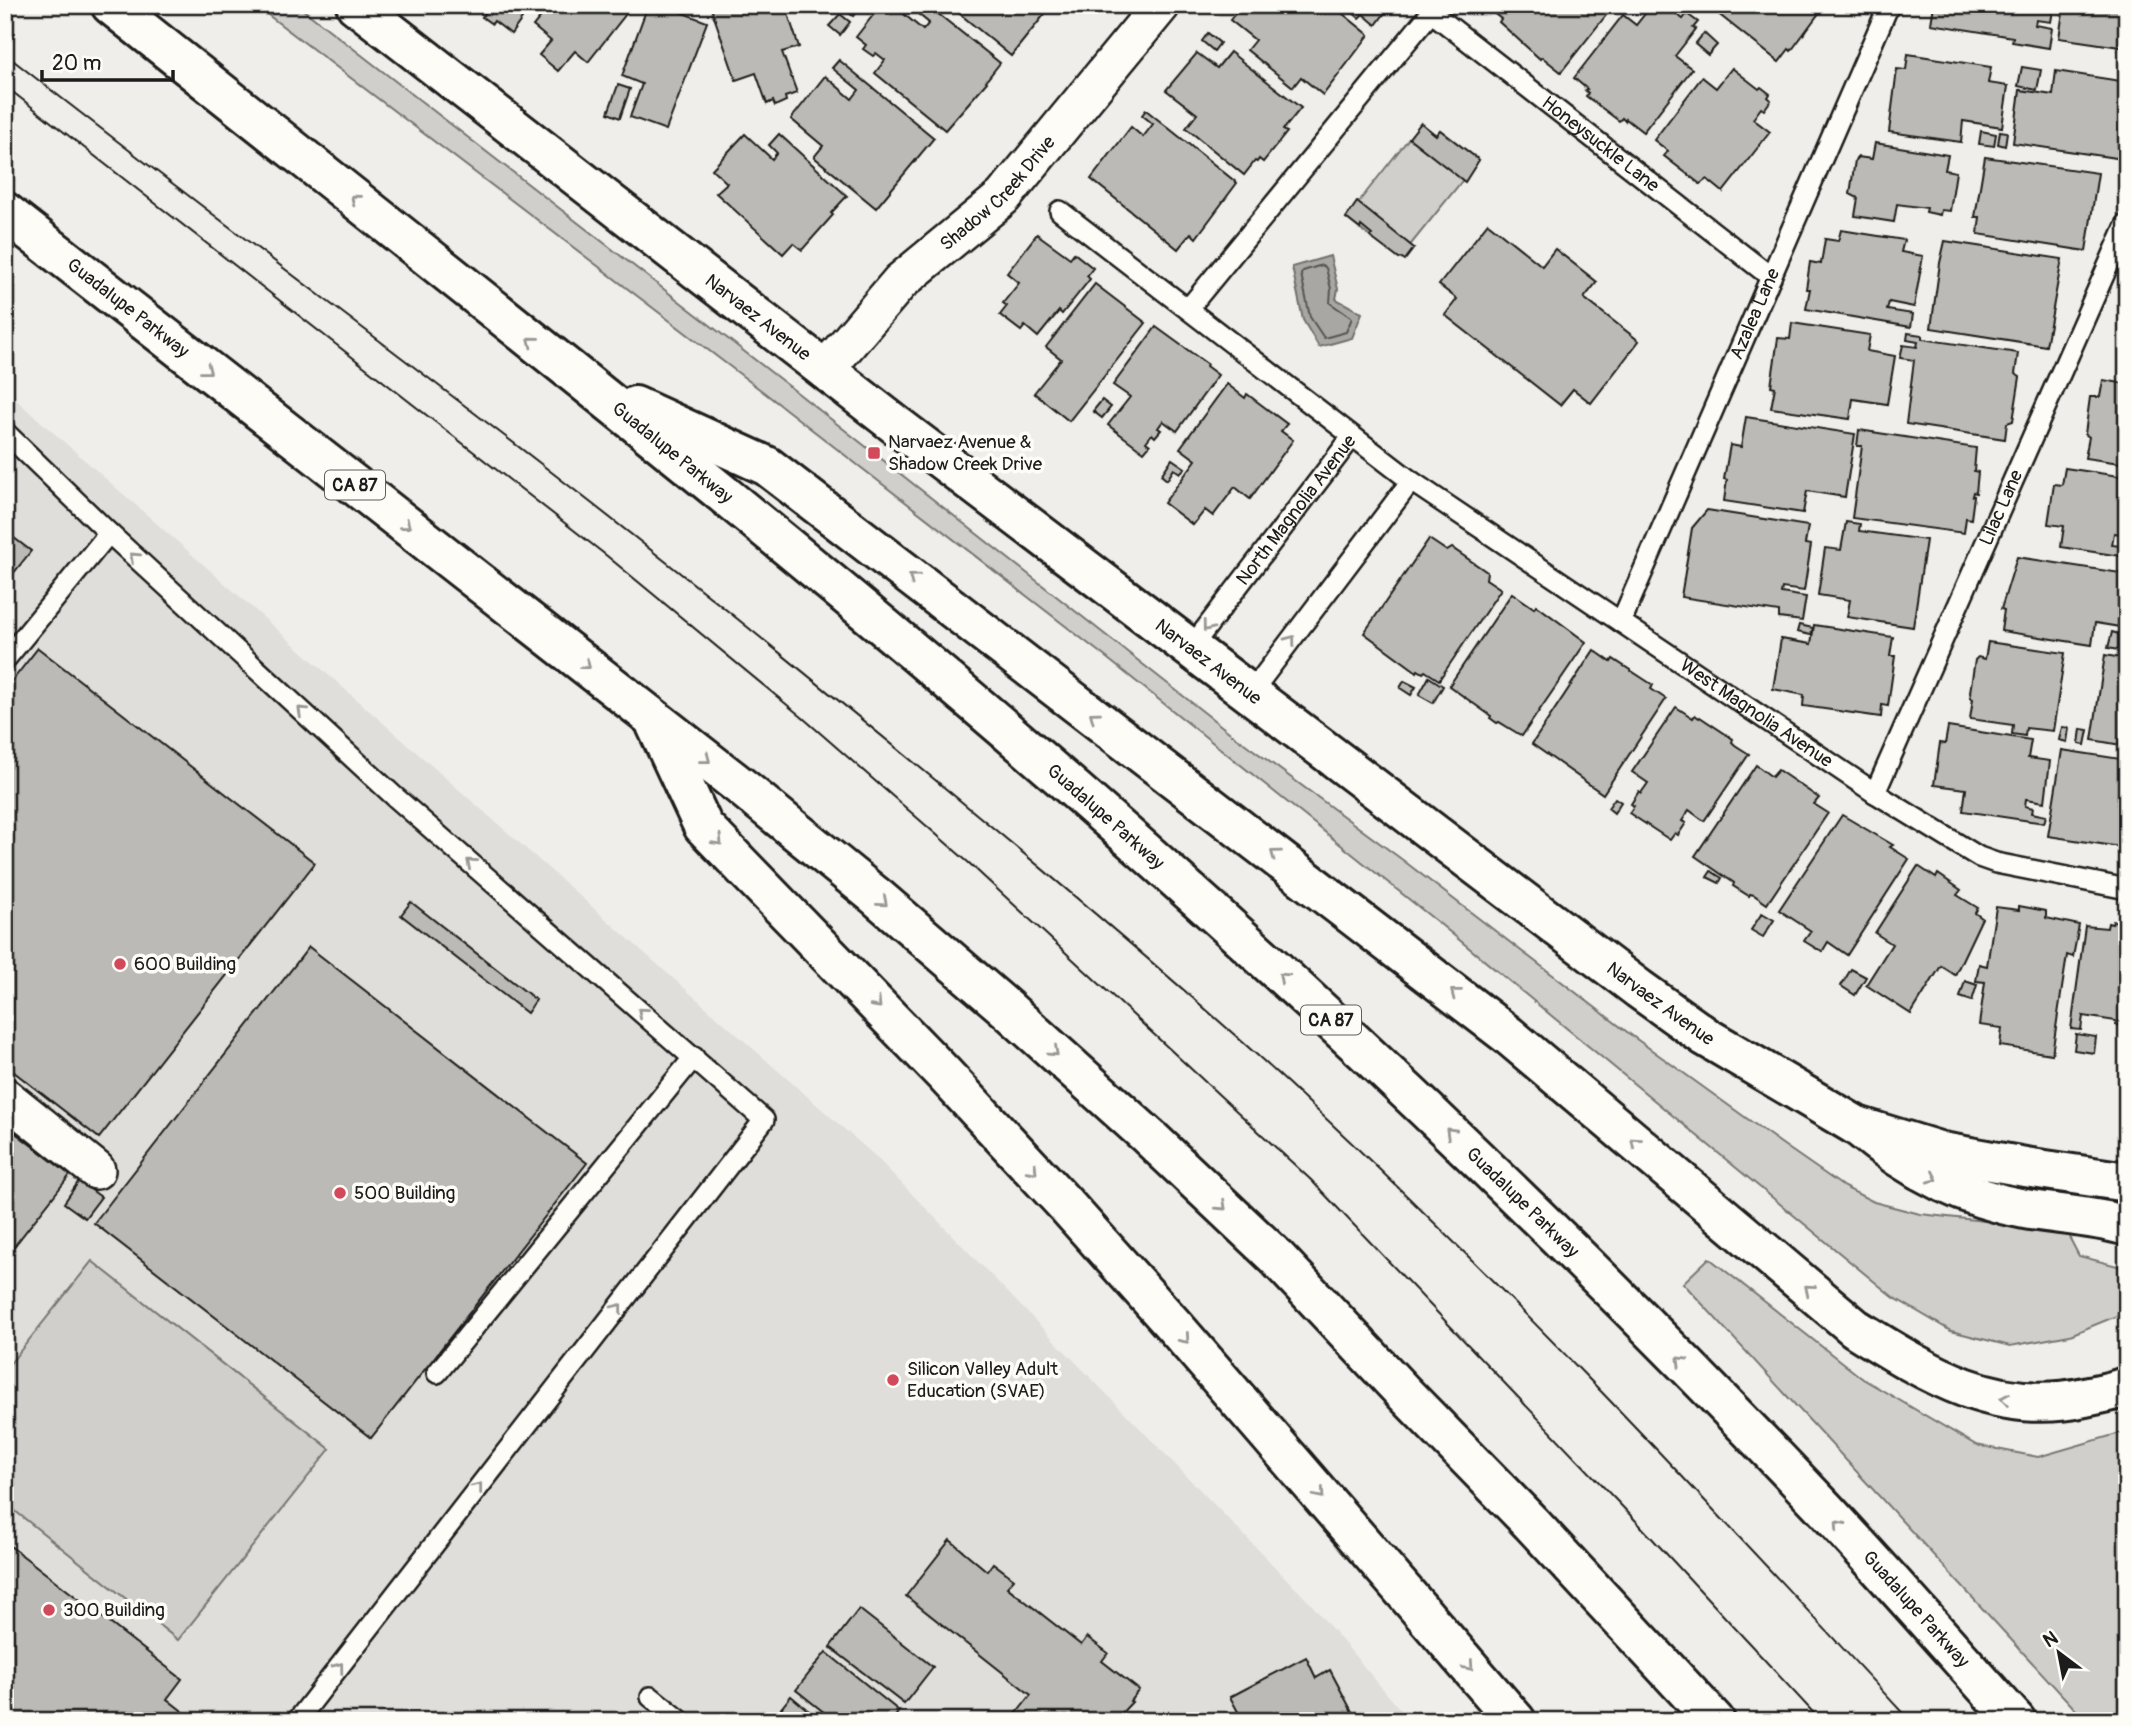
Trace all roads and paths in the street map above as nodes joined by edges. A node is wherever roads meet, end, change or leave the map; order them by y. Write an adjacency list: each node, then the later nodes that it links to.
1 (111, 5): 12 (main road, Guadalupe Parkway / CA 87, one-way to 1)
2 (356, 5): 11 (main road, Narvaez Avenue)
3 (1161, 5): 11 (street, Shadow Creek Drive)
4 (1889, 5): 9 (lane, Azalea Lane)
5 (1434, 9): 9 (lane, Honeysuckle Lane); 10 (lane)
6 (1060, 211): 10 (lane, North Magnolia Avenue)
7 (5, 212): 21 (main road, Guadalupe Parkway / CA 87, one-way to 21)
8 (2127, 223): 22 (lane, Lilac Lane)
9 (1771, 276): 17 (lane, Azalea Lane)
10 (1188, 309): 14 (lane, North Magnolia Avenue)
11 (825, 370): 18 (main road, Narvaez Avenue)
12 (586, 383): 33 (main road, one-way to 12); 39 (main road, Guadalupe Parkway / CA 87, one-way to 12)
13 (5, 432): 16 (lane)
14 (1352, 437): 15 (lane, West Magnolia Avenue); 18 (lane, North Magnolia Avenue, one-way to 18)
15 (1411, 481): 17 (lane, West Magnolia Avenue); 20 (lane, one-way to 15)
16 (109, 534): 19 (lane); 24 (lane, one-way to 16)
17 (1621, 622): 22 (lane, West Magnolia Avenue)
18 (1190, 649): 20 (main road, Narvaez Avenue)
19 (5, 660)
20 (1250, 694): 26 (main road, Narvaez Avenue)
21 (652, 717): 37 (main road, one-way to 37); 38 (main road, Guadalupe Parkway / CA 87, one-way to 38)
22 (1875, 793): 23 (lane, West Magnolia Avenue)
23 (2127, 889)
24 (694, 1057): 30 (lane); 35 (lane, one-way to 24)
25 (5, 1097): 27 (street)
26 (1857, 1126): 28 (main road, Narvaez Avenue); 29 (main road, one-way to 29)
27 (96, 1170)
28 (2127, 1182)
29 (2127, 1226)
30 (437, 1373)
31 (2127, 1378): 33 (main road)
32 (2127, 1386): 33 (main road)
33 (2073, 1400)
34 (651, 1697): 36 (lane)
35 (297, 1721)
36 (681, 1721)
37 (1516, 1721)
38 (1715, 1721)
39 (2016, 1721)

